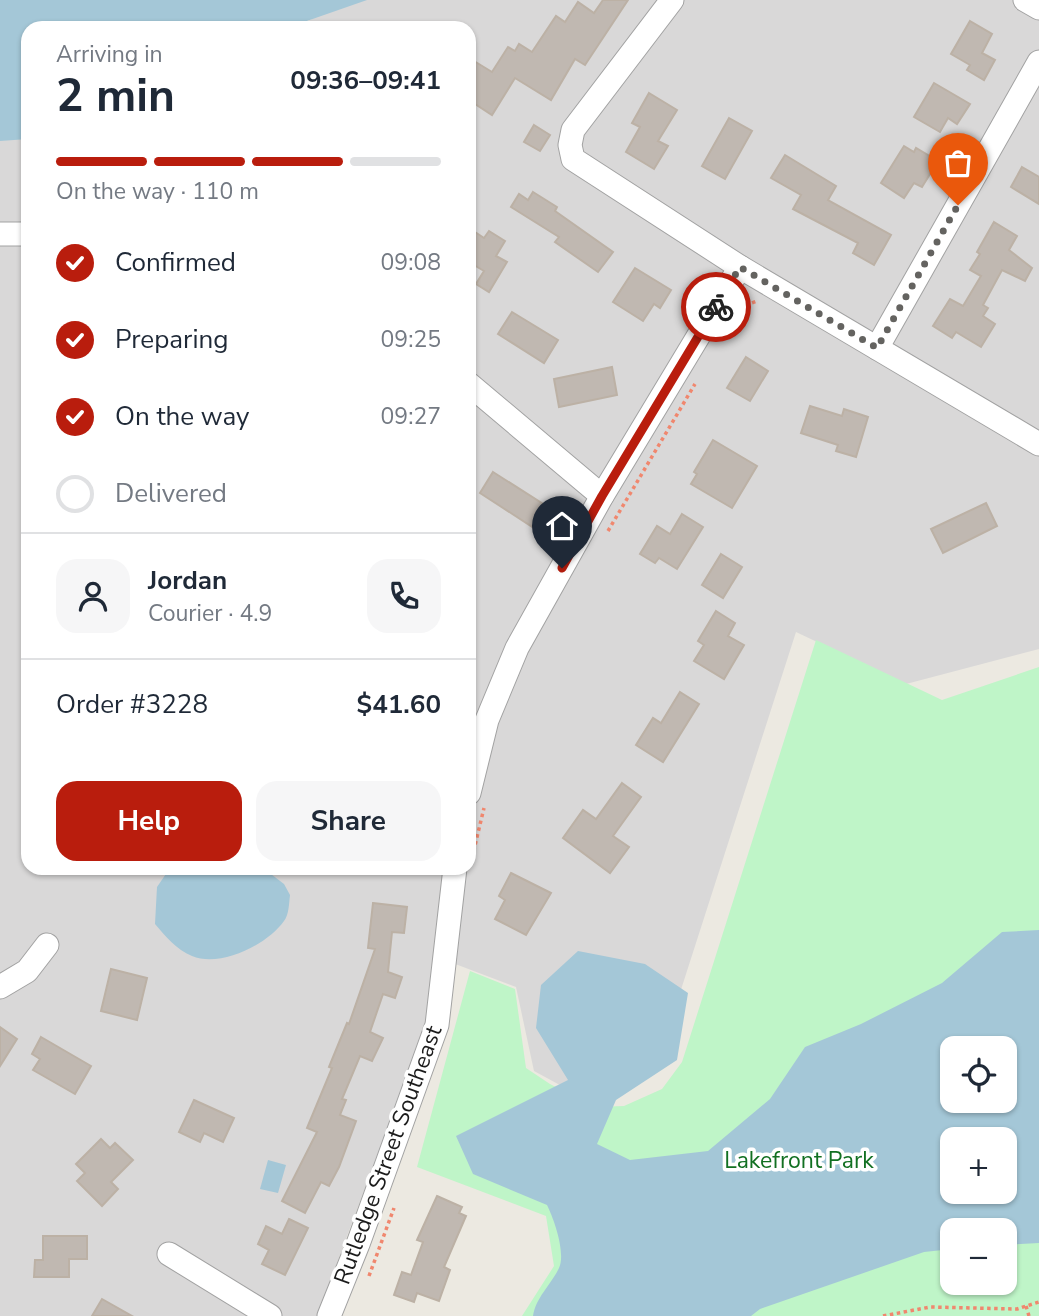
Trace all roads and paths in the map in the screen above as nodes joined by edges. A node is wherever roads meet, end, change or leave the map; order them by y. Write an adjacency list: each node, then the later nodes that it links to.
1 (672, 0): 7 (street)
2 (1025, 0): 3 (street)
3 (1039, 8)
4 (1039, 62): 10 (street)
5 (0, 234): 6 (street)
6 (21, 234)
7 (740, 267): 10 (street); 14 (street)
8 (766, 304): 9 (path)
9 (733, 319)
10 (877, 348): 13 (street)
11 (699, 377): 15 (path)
12 (476, 390): 14 (street)
13 (1039, 444)
14 (602, 496): 16 (street)
15 (603, 539)
16 (478, 714): 17 (street)
17 (477, 795)
18 (461, 875): 27 (street, Rutledge Street Southeast)
19 (47, 945): 20 (street)
20 (0, 987)
21 (397, 1199): 23 (path)
22 (169, 1254): 26 (street)
23 (368, 1277)
24 (1039, 1302): 25 (path)
25 (1026, 1306): 28 (path); 29 (path)
26 (270, 1316)
27 (329, 1316)
28 (883, 1316)
29 (1029, 1316)

